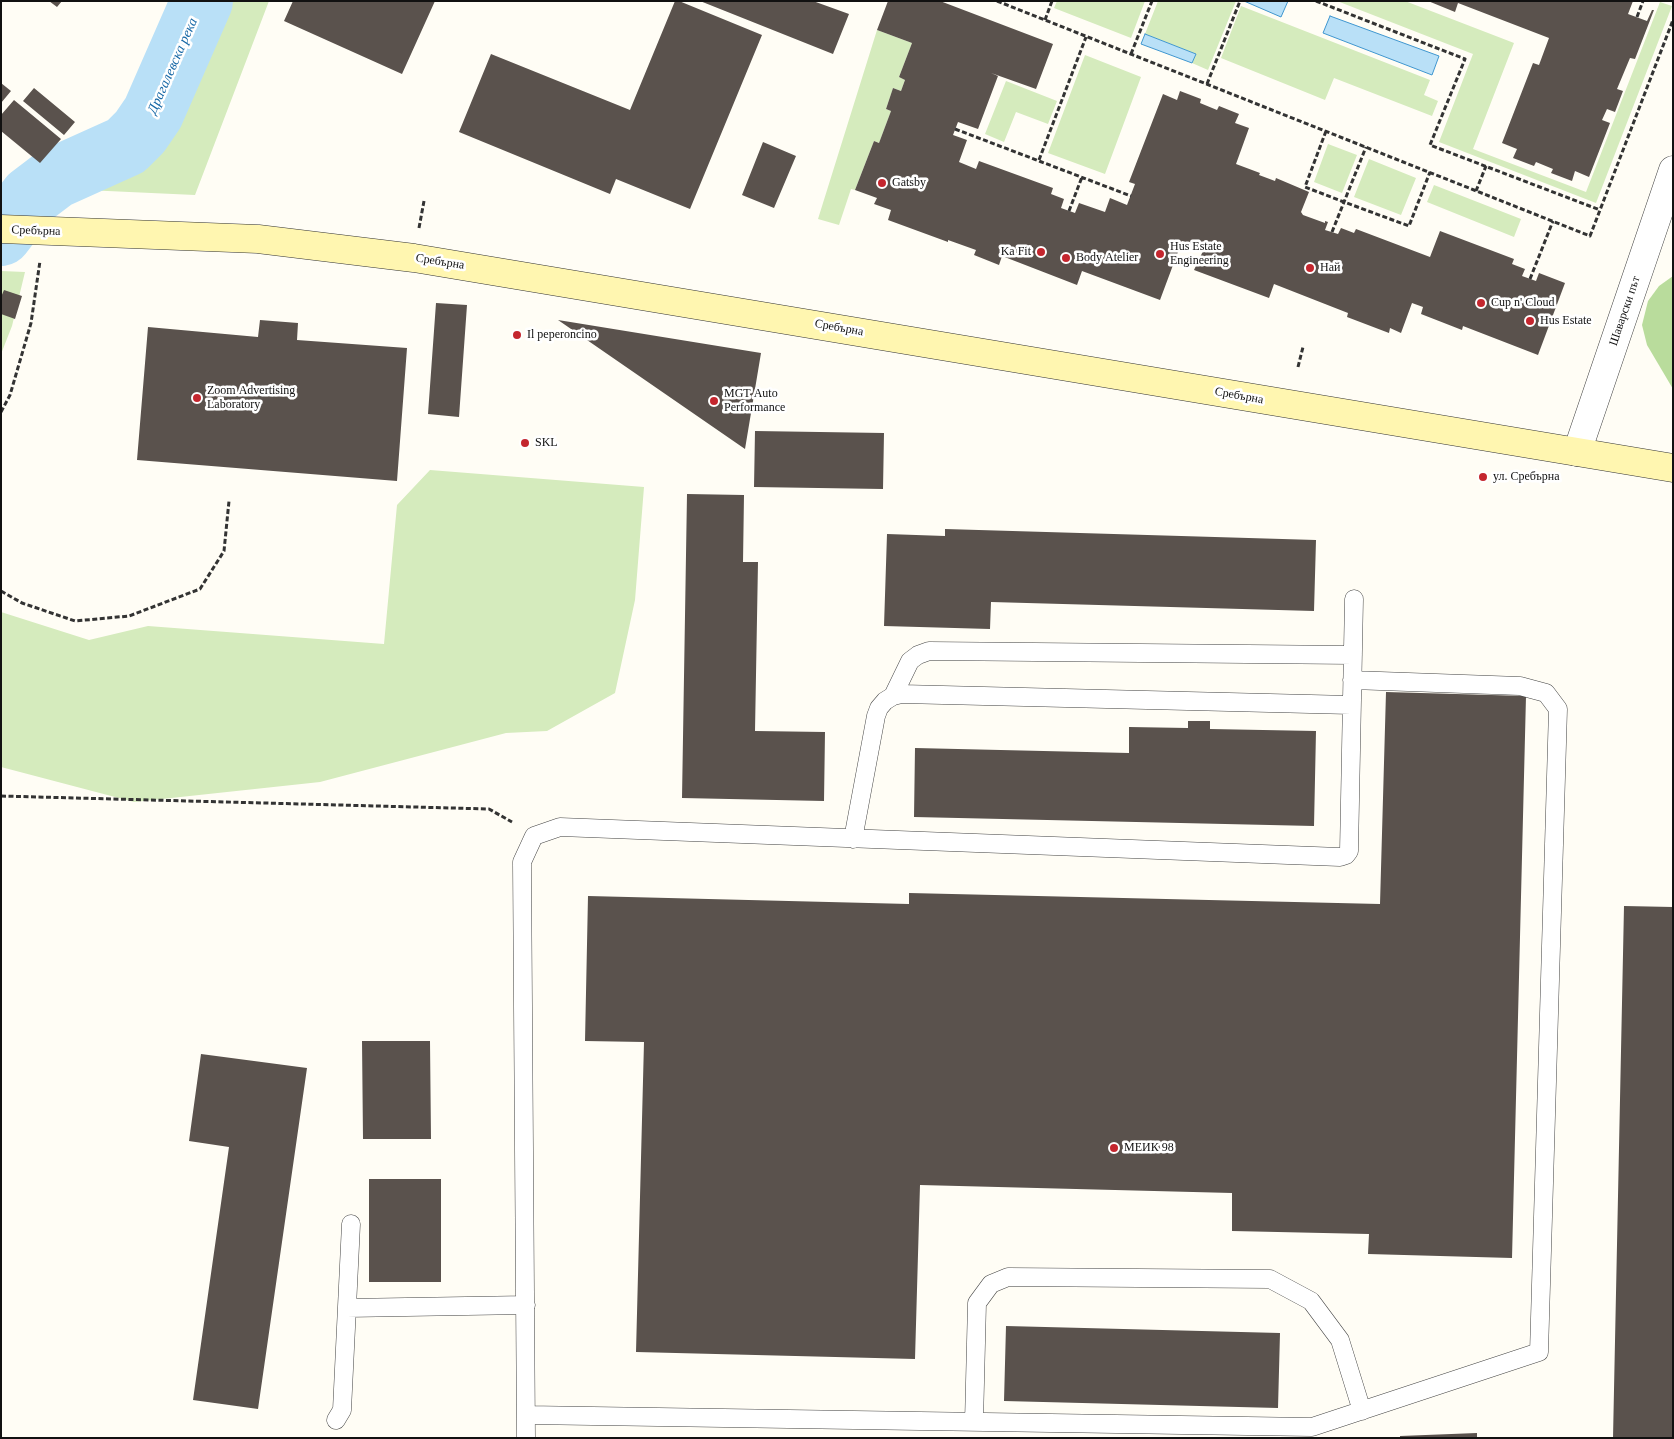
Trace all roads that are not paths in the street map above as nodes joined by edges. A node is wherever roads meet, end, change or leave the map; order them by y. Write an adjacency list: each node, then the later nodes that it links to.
1 (1673, 170): 2 (street, Шаварски път)
2 (1668, 207): 4 (street, Шаварски път)
3 (1, 229): 4 (street, Сребърна)
4 (1577, 452): 5 (street, Сребърна)
5 (1673, 468)
6 (1354, 599): 7 (lane)
7 (1352, 655): 8 (lane); 9 (lane)
8 (1352, 680): 10 (lane); 15 (lane)
9 (893, 696): 10 (lane); 11 (lane)
10 (1351, 706): 11 (lane)
11 (853, 838): 13 (lane)
12 (351, 1224): 14 (lane)
13 (526, 1305): 14 (lane); 16 (lane)
14 (347, 1308): 17 (lane)
15 (1362, 1410): 18 (lane); 18 (lane)
16 (527, 1415): 18 (lane); 19 (lane)
17 (336, 1420)
18 (974, 1422)
19 (526, 1438)

